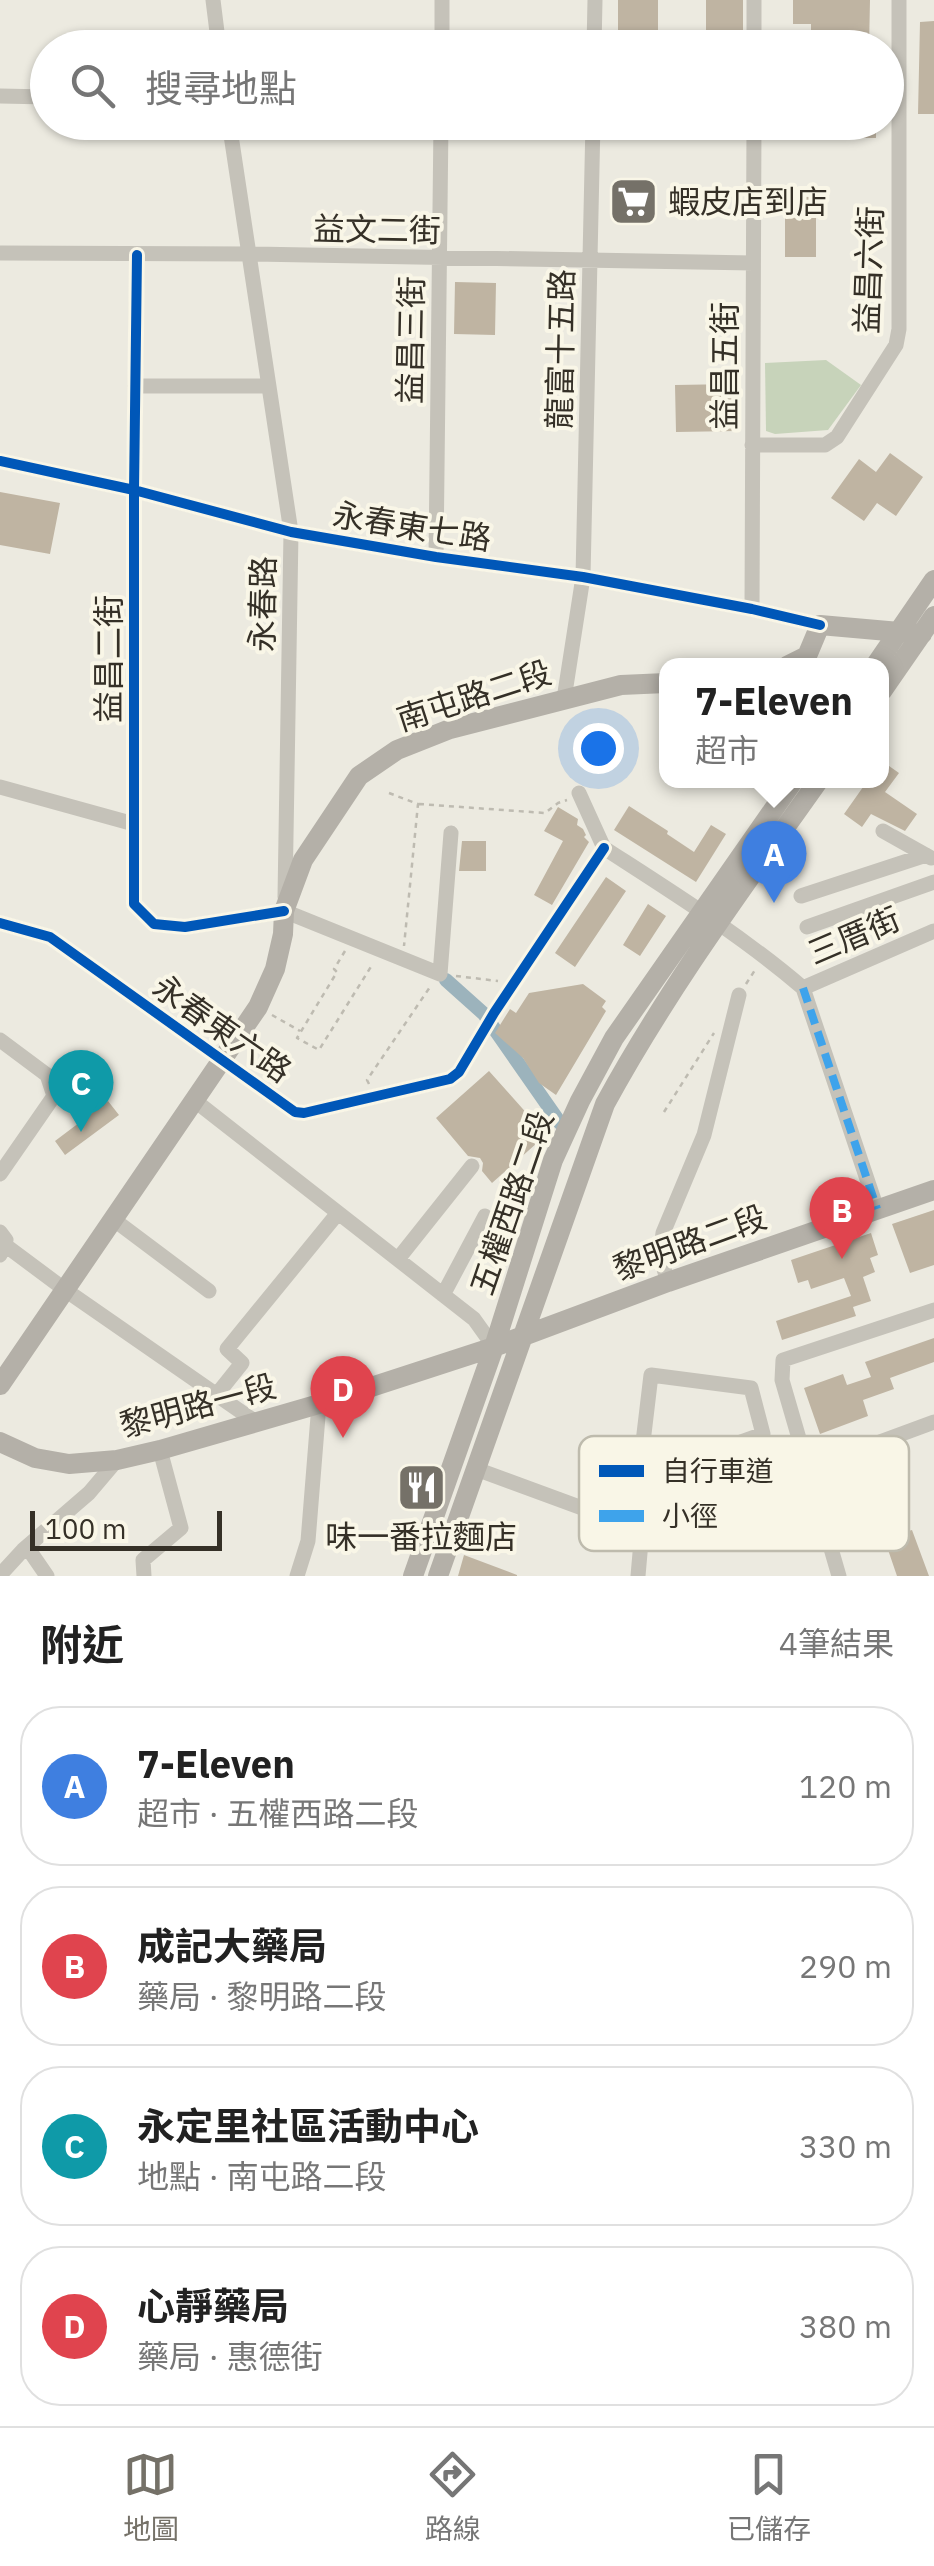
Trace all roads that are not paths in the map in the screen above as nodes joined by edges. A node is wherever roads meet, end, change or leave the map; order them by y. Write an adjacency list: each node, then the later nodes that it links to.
1 (213, 0): 6 (street)
2 (442, 0): 7 (street)
3 (595, 0): 8 (street)
4 (754, 0): 9 (street)
5 (900, 0): 10 (street, 益昌六街)
6 (217, 30)
7 (442, 30)
8 (594, 30)
9 (754, 30)
10 (900, 30)
11 (0, 96): 12 (street)
12 (30, 96)
13 (232, 140): 19 (street, 永春路)
14 (441, 140): 21 (street, 益昌三街)
15 (593, 140): 22 (street, 龍富十五路)
16 (754, 140): 23 (street, 益昌五街)
17 (900, 140): 26 (street, 益昌六街)
18 (0, 253): 20 (street, 益文二街)
19 (249, 254): 20 (street, 益文二街); 21 (street, 益文二街); 25 (street, 永春路)
20 (137, 255): 24 (street, 益昌二街)
21 (440, 259): 22 (street, 益文二街); 30 (street, 益昌三街)
22 (590, 259): 23 (street, 益文二街); 31 (street, 龍富十五路)
23 (753, 263): 26 (street, 益昌五街)
24 (136, 386): 25 (street); 28 (street, 益昌二街)
25 (268, 386): 29 (street, 永春路)
26 (752, 445): 33 (street, 益昌五街)
27 (0, 462): 28 (street, 永春東七路)
28 (134, 490): 29 (street, 永春東七路); 47 (street, 益昌二街)
29 (292, 532): 30 (street, 永春東七路); 54 (street, 永春路)
30 (436, 558): 31 (street, 永春東七路)
31 (583, 578): 33 (street, 永春東七路); 42 (street, 龍富十五路)
32 (934, 580): 37 (main road)
33 (752, 609): 35 (street, 永春東七路)
34 (934, 616): 36 (main road)
35 (820, 625): 37 (main road, 永春東七路); 38 (main road)
36 (928, 633): 37 (main road, 永春東七路); 40 (main road)
37 (897, 634): 39 (main road)
38 (803, 658)
39 (880, 658)
40 (889, 682)
41 (659, 684): 42 (main road, 南屯路二段)
42 (564, 699): 54 (main road, 南屯路二段)
43 (0, 787): 47 (street)
44 (789, 788): 55 (main road, 五權西路二段)
45 (812, 788): 55 (main road, 五權西路二段)
46 (580, 794): 50 (street)
47 (134, 824): 54 (street, 益昌二街)
48 (883, 831): 51 (street)
49 (451, 833): 54 (street)
50 (604, 848): 55 (street, 三厝街); 62 (street, 永春東六路)
51 (930, 858): 53 (street)
52 (934, 882): 57 (street)
53 (800, 896)
54 (284, 911): 62 (main road, 南屯路二段)
55 (710, 917): 59 (street, 三厝街); 78 (main road, 五權西路二段); 79 (main road, 五權西路二段)
56 (0, 924): 62 (street, 永春東六路)
57 (807, 926)
58 (934, 932): 59 (street, 三厝街)
59 (803, 988): 67 (street)
60 (738, 995): 73 (street)
61 (0, 1040): 65 (street)
62 (221, 1060): 63 (main road, 南屯路二段)
63 (194, 1100): 68 (street); 70 (main road, 南屯路二段)
64 (472, 1166): 72 (street)
65 (0, 1174)
66 (934, 1190): 67 (main road, 黎明路二段)
67 (877, 1209): 73 (main road, 黎明路二段)
68 (338, 1212): 72 (street); 81 (street)
69 (484, 1216): 76 (street)
70 (113, 1220): 74 (main road, 南屯路二段); 75 (street)
71 (2, 1244): 74 (street)
72 (398, 1259): 76 (street)
73 (668, 1282): 78 (main road, 黎明路二段)
74 (64, 1289): 80 (main road, 南屯路二段); 81 (street)
75 (209, 1291)
76 (443, 1295): 79 (street)
77 (934, 1310): 87 (street)
78 (523, 1336): 79 (main road, 黎明路一段); 92 (main road, 五權西路二段)
79 (494, 1347): 82 (main road, 黎明路一段); 101 (main road, 五權西路二段)
80 (0, 1385)
81 (218, 1394): 83 (street)
82 (319, 1404): 83 (main road, 黎明路一段); 100 (street)
83 (256, 1422): 90 (main road, 黎明路一段)
84 (934, 1422): 88 (street)
85 (644, 1436): 86 (street)
86 (757, 1436)
87 (798, 1436)
88 (896, 1436)
89 (0, 1442): 91 (main road, 黎明路一段)
90 (160, 1450): 91 (main road, 黎明路一段); 99 (street)
91 (117, 1460): 94 (street)
92 (476, 1468): 93 (street); 102 (main road, 五權西路二段)
93 (579, 1506)
94 (27, 1547): 97 (street); 98 (street)
95 (640, 1551): 103 (street)
96 (832, 1551): 104 (street)
97 (0, 1576)
98 (47, 1576)
99 (144, 1576)
100 (298, 1576)
101 (413, 1576)
102 (438, 1576)
103 (638, 1576)
104 (839, 1576)

